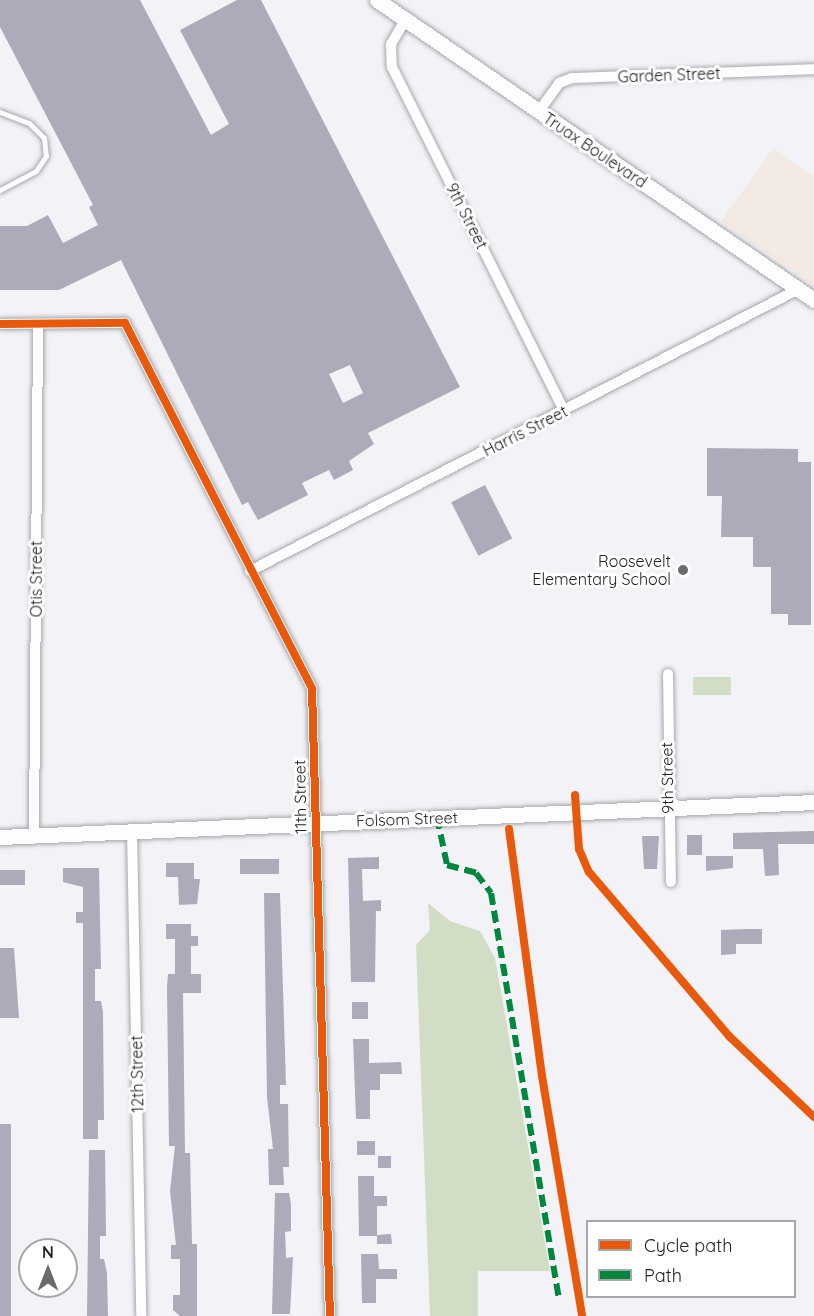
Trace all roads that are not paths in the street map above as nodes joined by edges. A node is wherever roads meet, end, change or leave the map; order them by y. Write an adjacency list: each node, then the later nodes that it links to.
1 (377, 0): 2 (street, Truax Boulevard)
2 (405, 20): 4 (street, Truax Boulevard); 11 (street, 9th Street)
3 (814, 69): 4 (street, Garden Street)
4 (539, 111): 7 (street, Truax Boulevard)
5 (0, 112): 6 (lane)
6 (0, 190)
7 (799, 290): 8 (street, Truax Boulevard); 11 (street, Harris Street)
8 (814, 300)
9 (0, 324): 10 (street)
10 (38, 324): 12 (street, 11th Street); 18 (street, Otis Street)
11 (564, 411): 12 (street, Harris Street)
12 (250, 571): 16 (street, 11th Street)
13 (668, 674): 15 (street, 9th Street)
14 (814, 802): 15 (street, Folsom Street)
15 (667, 807): 16 (street, Folsom Street); 20 (street, 9th Street)
16 (313, 823): 17 (street, Folsom Street); 22 (street, 11th Street)
17 (132, 831): 18 (street, Folsom Street); 21 (street, 12th Street)
18 (34, 835): 19 (street, Folsom Street)
19 (0, 837)
20 (671, 882)
21 (141, 1316)
22 (330, 1316)

